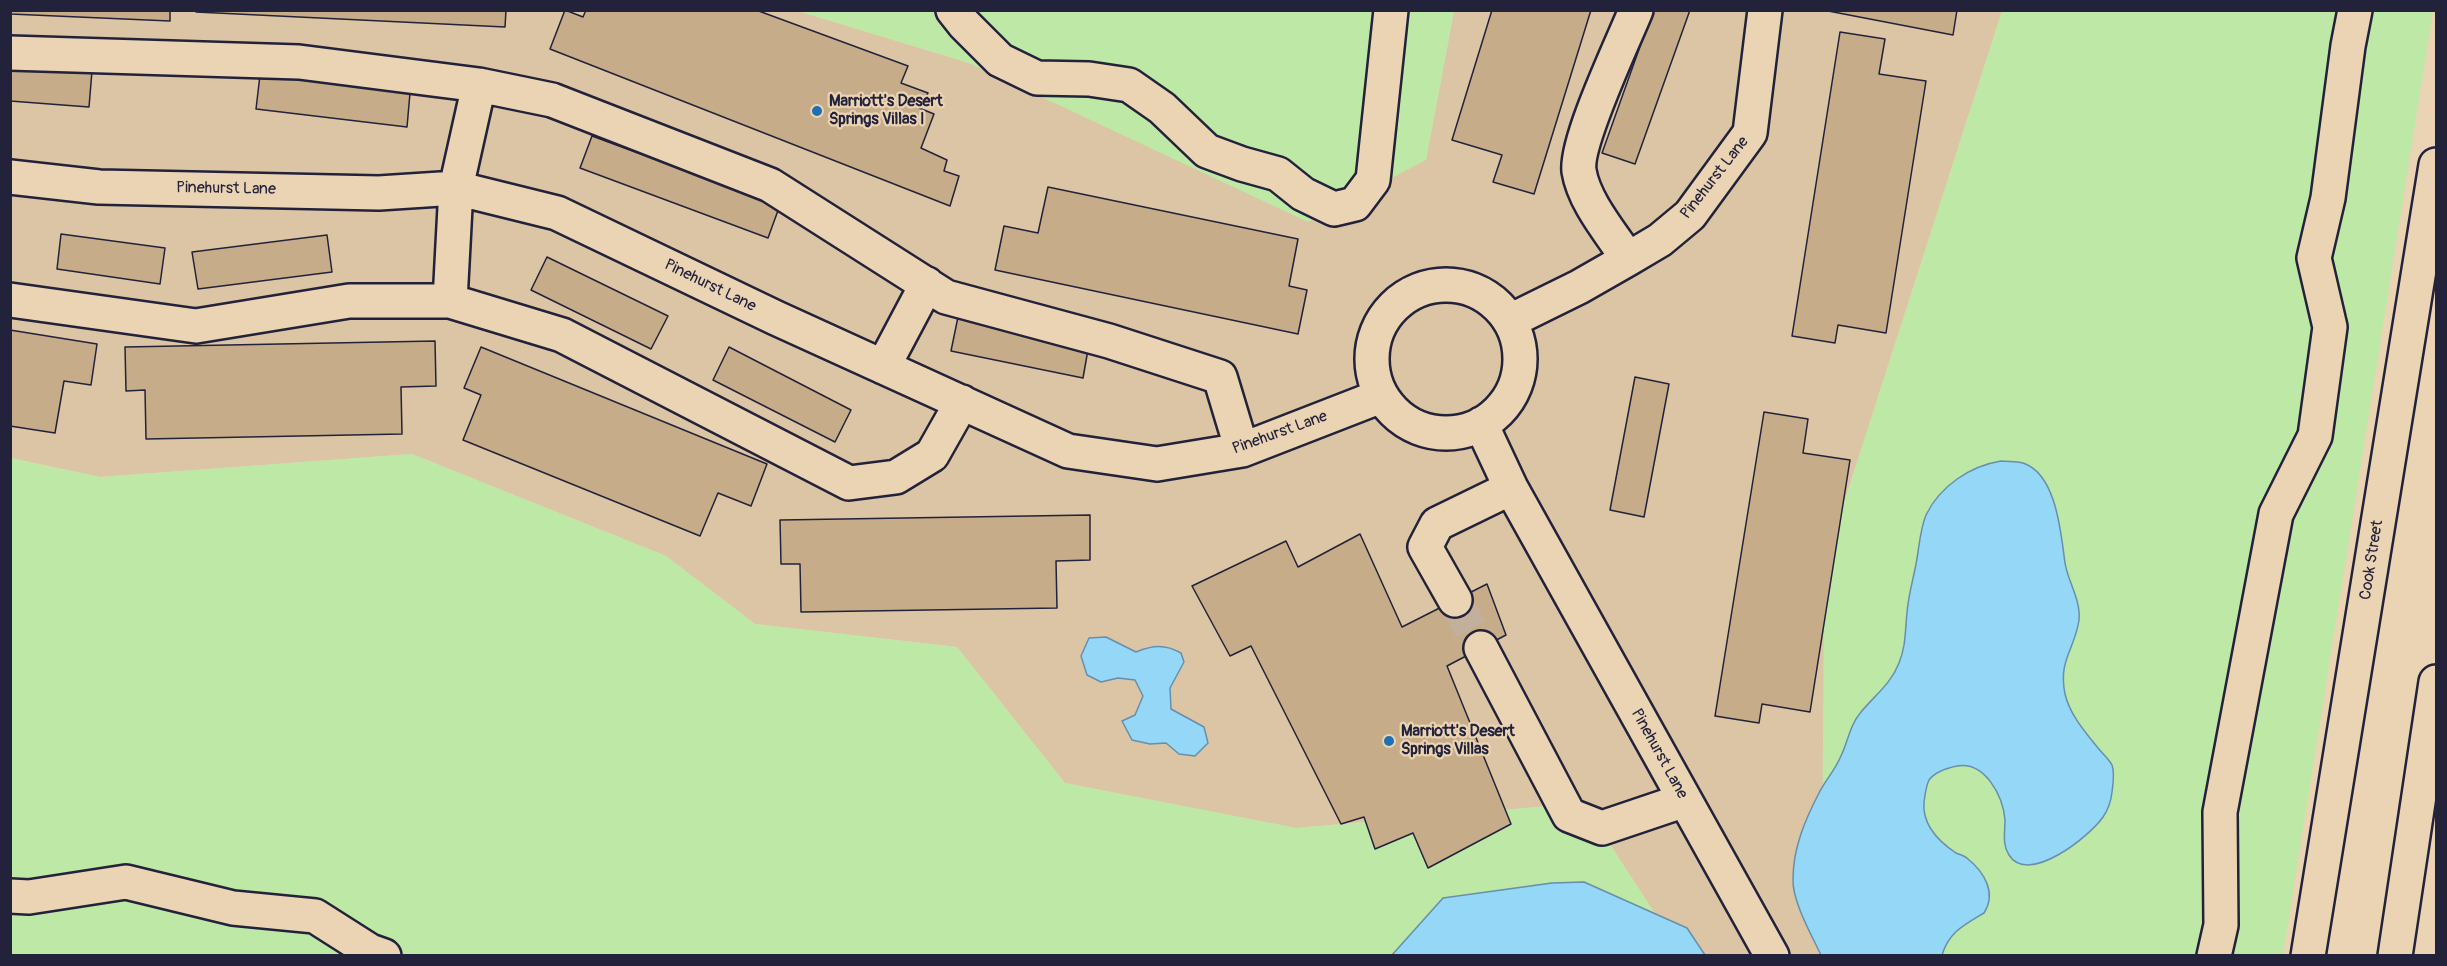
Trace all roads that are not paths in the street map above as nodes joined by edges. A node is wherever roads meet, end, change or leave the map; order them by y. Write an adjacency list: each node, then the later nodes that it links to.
1 (953, 10): 2 (street)
2 (1391, 10)
3 (1636, 10): 11 (street)
4 (1766, 10): 11 (street, Pinehurst Lane)
5 (2355, 10): 29 (street)
6 (10, 53): 7 (street)
7 (479, 85): 10 (street); 12 (street)
8 (2436, 165): 30 (street, Cook Street)
9 (10, 177): 10 (street, Pinehurst Lane)
10 (456, 188): 14 (street); 16 (street, Pinehurst Lane)
11 (1628, 259): 15 (street, Pinehurst Lane)
12 (927, 284): 16 (street); 20 (street)
13 (10, 300): 14 (street)
14 (450, 301): 18 (street)
15 (1510, 321): 17 (street); 19 (street)
16 (883, 367): 18 (street, Pinehurst Lane)
17 (1381, 396): 19 (street); 20 (street, Pinehurst Lane)
18 (962, 402): 20 (street, Pinehurst Lane)
19 (1481, 424): 21 (street, Pinehurst Lane)
20 (1242, 450)
21 (1511, 488): 22 (street); 25 (street, Pinehurst Lane)
22 (1455, 600)
23 (1481, 648): 25 (street)
24 (2436, 682): 31 (street)
25 (1685, 800): 28 (street, Pinehurst Lane)
26 (10, 897): 27 (street)
27 (384, 956)
28 (1772, 956)
29 (2214, 956)
30 (2308, 956)
31 (2395, 956)

